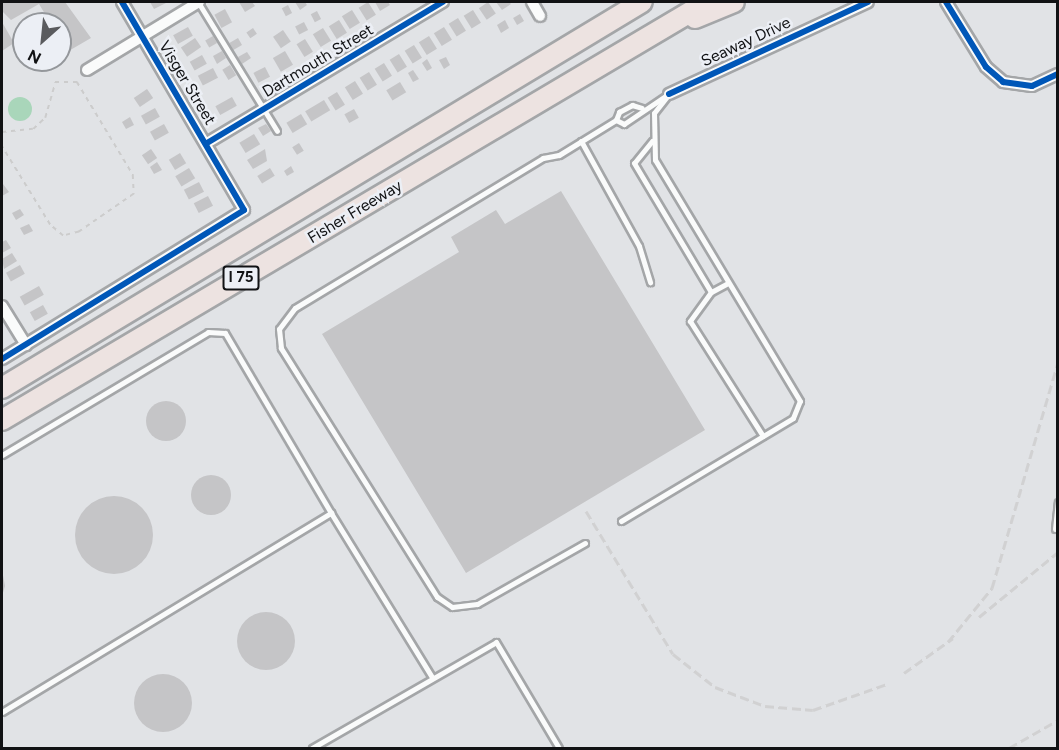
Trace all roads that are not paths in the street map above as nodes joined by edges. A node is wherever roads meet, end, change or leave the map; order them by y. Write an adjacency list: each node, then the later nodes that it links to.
1 (122, 2): 11 (street, Visger Street)
2 (198, 2): 11 (street); 17 (lane)
3 (443, 2): 17 (street, Dartmouth Street)
4 (532, 2): 10 (street)
5 (642, 2): 29 (highway, Fisher Freeway / I 75)
6 (707, 2): 12 (highway, Fisher Freeway / I 75)
7 (734, 2): 12 (highway)
8 (868, 2): 15 (street, Seaway Drive)
9 (945, 2): 14 (street)
10 (540, 16)
11 (142, 35): 13 (street); 22 (street, Visger Street)
12 (646, 40): 30 (highway, Fisher Freeway / I 75)
13 (87, 70)
14 (1058, 74)
15 (669, 94): 16 (lane); 21 (lane)
16 (642, 108): 18 (lane); 18 (lane)
17 (264, 109): 19 (lane); 22 (street, Dartmouth Street)
18 (616, 120): 20 (lane)
19 (277, 131)
20 (581, 141): 23 (lane); 37 (lane)
21 (652, 141): 24 (lane); 25 (lane)
22 (207, 143): 27 (street, Visger Street)
23 (650, 282)
24 (728, 283): 25 (lane); 31 (lane)
25 (711, 292): 31 (lane)
26 (2, 306): 27 (street)
27 (26, 345): 28 (street)
28 (2, 359)
29 (2, 388)
30 (2, 420)
31 (763, 436): 35 (lane)
32 (2, 455): 34 (lane)
33 (1058, 502): 36 (lane)
34 (331, 513): 38 (lane); 39 (lane)
35 (621, 521)
36 (1055, 529)
37 (585, 543)
38 (432, 677): 40 (lane); 41 (lane)
39 (2, 712)
40 (312, 748)
41 (559, 748)

